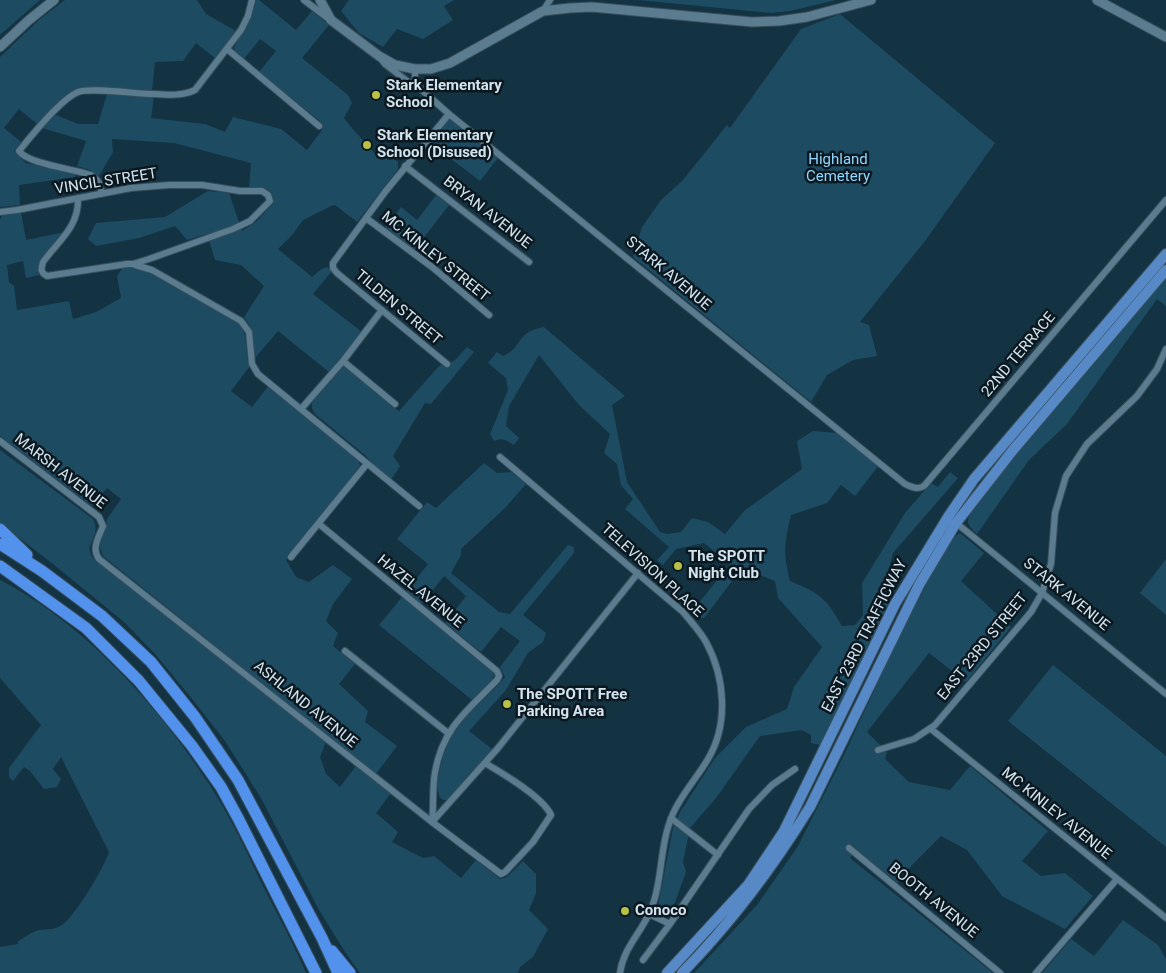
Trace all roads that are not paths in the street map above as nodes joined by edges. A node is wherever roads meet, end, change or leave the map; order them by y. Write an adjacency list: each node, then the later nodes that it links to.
1 (54, 0): 11 (main road)
2 (252, 0): 12 (street)
3 (304, 0): 9 (street, STARK AVENUE)
4 (320, 0): 9 (main road)
5 (550, 0): 8 (street)
6 (871, 0): 8 (main road)
7 (1097, 0): 10 (main road)
8 (543, 11): 14 (main road)
9 (331, 20): 13 (main road, STARK AVENUE)
10 (1166, 37)
11 (0, 48)
12 (227, 49): 17 (street); 19 (street)
13 (380, 56): 14 (main road); 15 (street, STARK AVENUE)
14 (415, 69): 15 (street)
15 (415, 84): 16 (street, STARK AVENUE)
16 (449, 114): 18 (street); 38 (street, STARK AVENUE)
17 (320, 126)
18 (405, 166): 23 (street); 25 (street, BRYAN AVENUE)
19 (101, 194): 20 (street, VINCIL STREET); 26 (street, VINCIL STREET)
20 (78, 198): 22 (street, VINCIL STREET); 26 (street)
21 (1166, 200): 38 (street, 22ND TERRACE)
22 (0, 212)
23 (366, 218): 28 (street, TILDEN STREET); 29 (street, MC KINLEY STREET)
24 (1166, 254): 40 (main road, EAST 23RD TRAFFICWAY)
25 (529, 262)
26 (133, 264): 34 (street)
27 (1166, 270): 40 (main road, EAST 23RD TRAFFICWAY)
28 (382, 310): 31 (street); 32 (street, TILDEN STREET)
29 (489, 316)
30 (1166, 348): 51 (street, EAST 23RD STREET)
31 (343, 361): 33 (street); 34 (street)
32 (447, 364)
33 (396, 404)
34 (301, 409): 37 (street)
35 (0, 441): 44 (street, MARSH AVENUE)
36 (500, 457): 49 (street, TELEVISION PLACE)
37 (366, 465): 39 (street); 41 (street)
38 (905, 484)
39 (418, 506)
40 (952, 520): 51 (street, STARK AVENUE); 73 (main road, EAST 23RD TRAFFICWAY); 74 (main road, EAST 23RD TRAFFICWAY)
41 (319, 524): 45 (street); 55 (street, HAZEL AVENUE)
42 (0, 529): 47 (highway)
43 (0, 544): 47 (highway)
44 (95, 553): 60 (street, ASHLAND AVENUE)
45 (291, 557)
46 (0, 566): 50 (highway)
47 (42, 571): 67 (highway)
48 (0, 573): 50 (highway)
49 (638, 573): 57 (street); 59 (street, TELEVISION PLACE)
50 (36, 591): 69 (highway)
51 (1042, 593): 53 (street, STARK AVENUE); 54 (street, EAST 23RD STREET)
52 (344, 651): 55 (street)
53 (1166, 694)
54 (931, 729): 56 (street, EAST 23RD STREET); 63 (street, MC KINLEY AVENUE)
55 (448, 733): 60 (street)
56 (878, 750)
57 (485, 763): 60 (street); 60 (street, ASHLAND AVENUE)
58 (795, 769): 62 (street)
59 (671, 818): 62 (street); 64 (street, TELEVISION PLACE)
60 (432, 822)
61 (849, 848): 75 (street, BOOTH AVENUE)
62 (718, 855): 66 (street)
63 (1117, 879): 65 (street, MC KINLEY AVENUE); 76 (street)
64 (649, 914): 66 (street); 72 (street, TELEVISION PLACE)
65 (1166, 918)
66 (670, 924): 68 (street)
67 (322, 938): 70 (highway); 71 (highway)
68 (643, 960)
69 (316, 973)
70 (338, 973)
71 (350, 973)
72 (620, 973)
73 (668, 973)
74 (682, 973)
75 (1000, 973)
76 (1036, 973)

